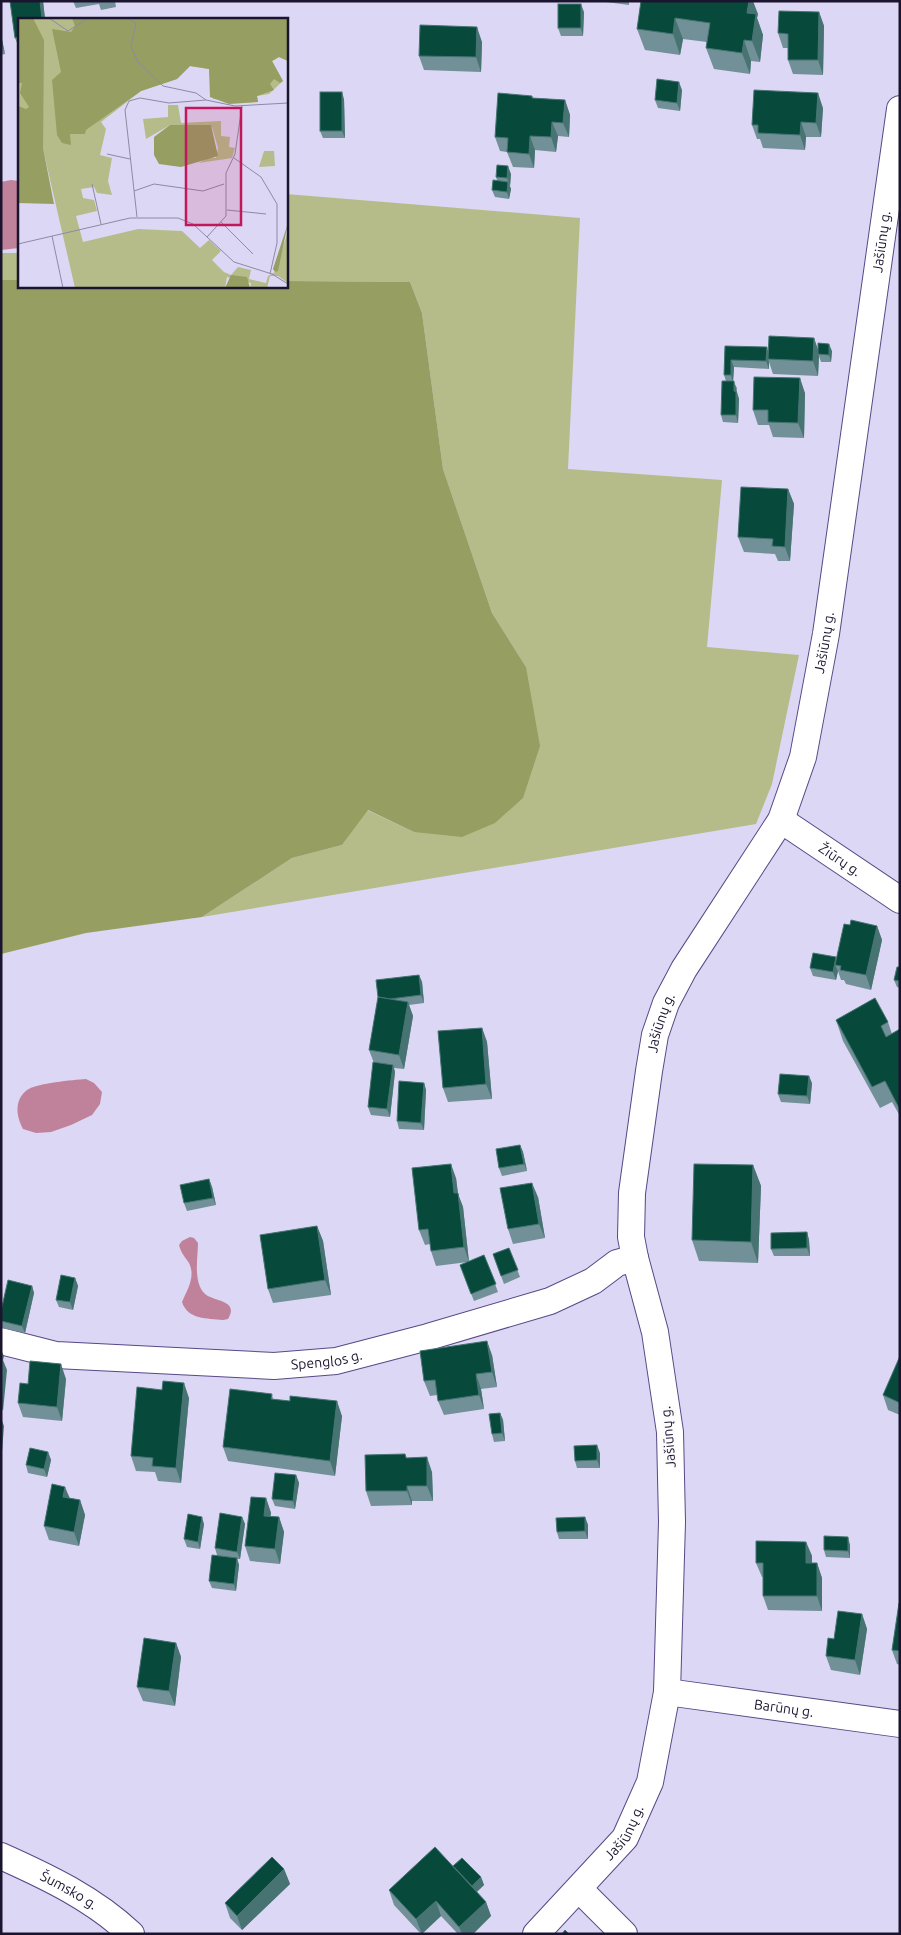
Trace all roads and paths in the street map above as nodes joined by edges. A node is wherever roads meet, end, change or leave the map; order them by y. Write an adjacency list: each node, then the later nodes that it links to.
1 (900, 109): 2 (street, Jašiūnų g.)
2 (781, 820): 3 (street, Žiūrų g.); 4 (street, Jašiūnų g.)
3 (900, 900)
4 (634, 1258): 5 (street, Spenglos g.); 6 (street, Jašiūnų g.)
5 (1, 1341)
6 (666, 1692): 7 (street, Barūnų g.); 9 (street, Jašiūnų g.)
7 (900, 1724)
8 (1, 1856): 10 (street, Šumsko g.)
9 (579, 1889): 11 (street, Jašiūnų g.); 12 (street)
10 (132, 1934)
11 (536, 1934)
12 (624, 1934)

